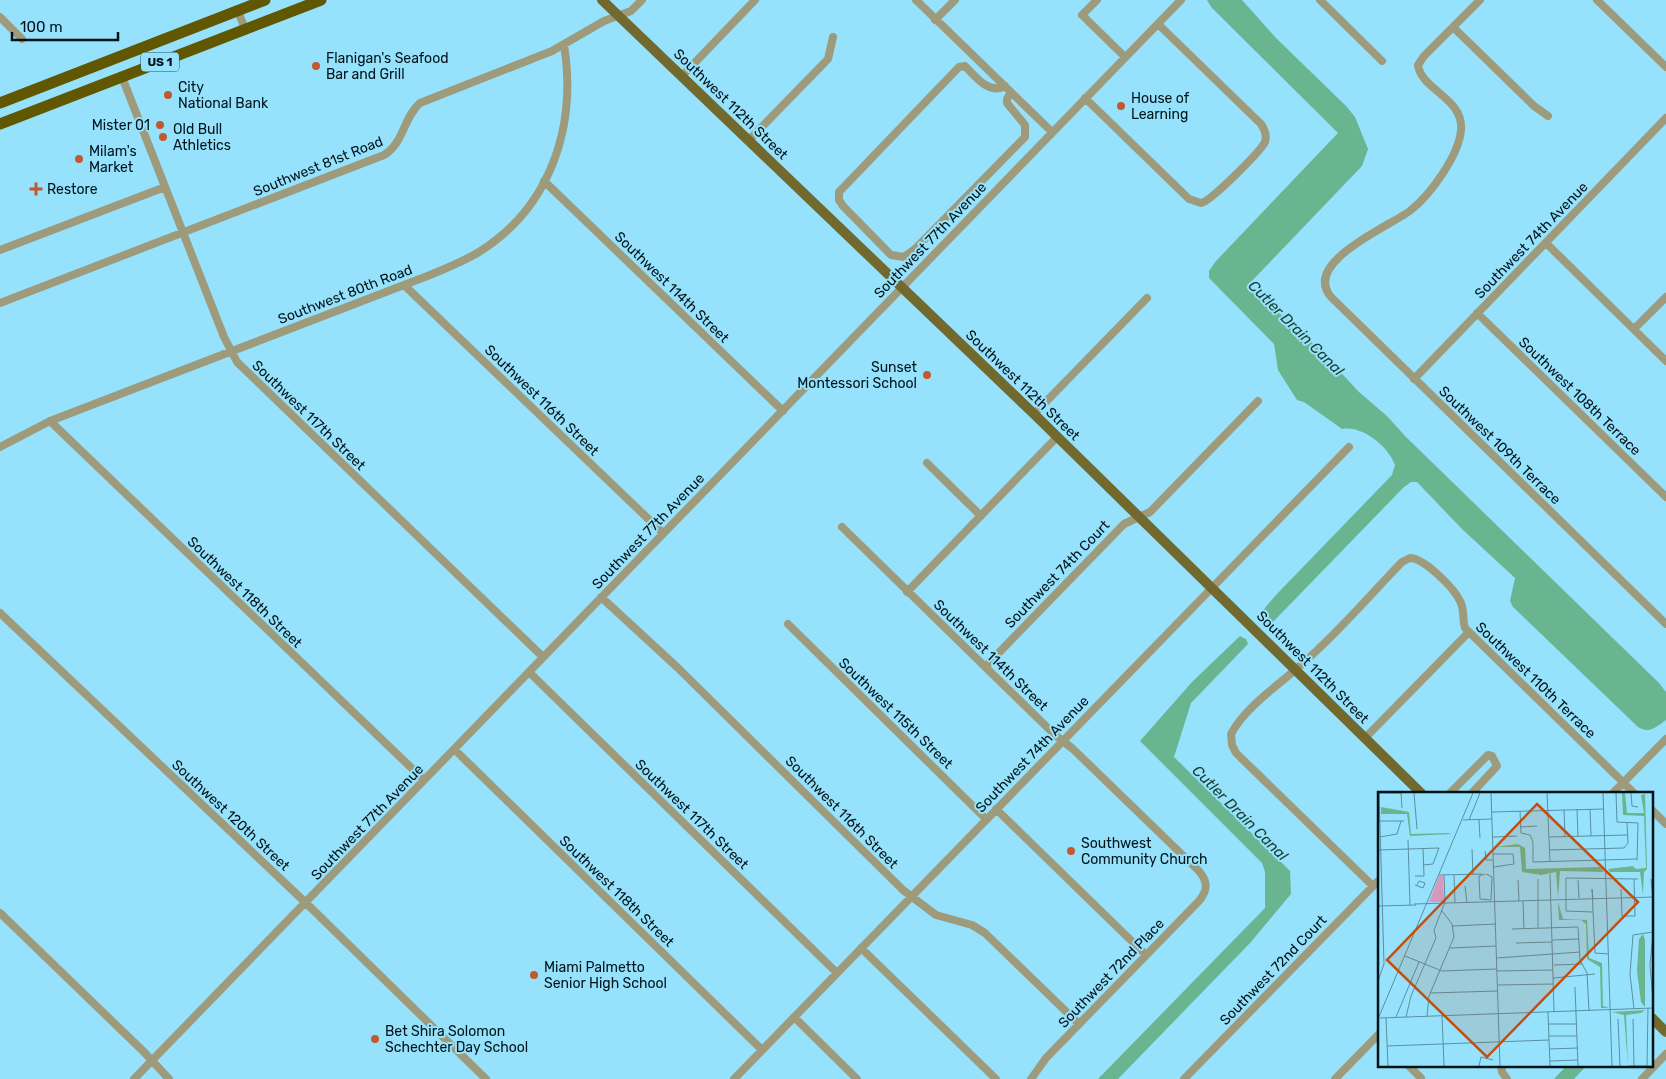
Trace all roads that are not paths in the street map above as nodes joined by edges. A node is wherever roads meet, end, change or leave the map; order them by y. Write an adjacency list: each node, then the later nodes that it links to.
1 (266, 0): 15 (highway, US 1)
2 (321, 0): 21 (highway, US 1)
3 (602, 0): 17 (main road, Southwest 112th Street)
4 (642, 0): 17 (street, Southwest 81st Road)
5 (755, 0): 30 (street)
6 (916, 0): 18 (street)
7 (955, 0): 18 (street)
8 (1097, 0): 26 (street)
9 (1181, 0): 19 (street, Southwest 77th Avenue)
10 (1320, 0): 14 (street)
11 (1333, 0): 14 (street)
12 (1480, 0): 20 (street)
13 (1597, 0): 28 (street)
14 (1327, 6): 27 (street)
15 (238, 11): 21 (street); 24 (highway, US 1)
16 (0, 16): 23 (street)
17 (618, 16): 25 (street, Southwest 81st Road); 30 (main road, Southwest 112th Street)
18 (935, 20): 29 (street)
19 (1158, 24): 26 (street, Southwest 77th Avenue); 34 (street)
20 (1453, 27): 36 (street); 55 (street, Southwest 109th Terrace)
21 (245, 29): 32 (highway, US 1)
22 (833, 37): 40 (street)
23 (22, 39)
24 (148, 45): 32 (highway); 35 (highway, US 1)
25 (564, 45): 41 (street, Southwest 80th Road); 43 (street, Southwest 81st Road)
26 (1125, 57): 34 (street, Southwest 77th Avenue)
27 (1382, 60)
28 (1666, 67)
29 (987, 69): 31 (street); 33 (street)
30 (682, 76): 40 (main road, Southwest 112th Street)
31 (976, 76): 33 (street); 33 (street)
32 (122, 77): 38 (highway, US 1); 42 (street, Southwest 117th Street)
33 (1008, 89): 39 (street)
34 (1085, 98): 39 (street, Southwest 77th Avenue)
35 (0, 103)
36 (1548, 116)
37 (1666, 118): 44 (street, Southwest 74th Avenue)
38 (0, 124)
39 (1052, 132): 47 (street, Southwest 77th Avenue)
40 (749, 140): 47 (main road, Southwest 112th Street)
41 (544, 181): 46 (street, Southwest 80th Road); 57 (street, Southwest 114th Street)
42 (165, 187): 43 (street, Southwest 117th Street); 45 (street)
43 (183, 232): 50 (street, Southwest 81st Road); 53 (street, Southwest 117th Street)
44 (1546, 243): 51 (street, Southwest 74th Avenue); 52 (street)
45 (0, 250)
46 (404, 285): 53 (street, Southwest 80th Road); 68 (street, Southwest 116th Street)
47 (902, 286): 57 (street, Southwest 77th Avenue); 58 (main road, Southwest 112th Street)
48 (1666, 296): 52 (street)
49 (1147, 298): 58 (street)
50 (0, 303)
51 (1477, 313): 55 (street, Southwest 74th Avenue); 64 (street, Southwest 108th Terrace)
52 (1634, 329): 54 (street)
53 (231, 352): 59 (street, Southwest 80th Road); 76 (street, Southwest 117th Street)
54 (1666, 361)
55 (1414, 379): 74 (street, Southwest 109th Terrace)
56 (1258, 401): 66 (street, Southwest 74th Court)
57 (783, 410): 68 (street, Southwest 77th Avenue)
58 (1034, 414): 60 (main road, Southwest 112th Street)
59 (50, 421): 61 (street, Southwest 80th Road); 84 (street, Southwest 118th Street)
60 (1057, 437): 65 (street); 66 (main road, Southwest 112th Street)
61 (0, 447)
62 (1349, 447): 69 (street, Southwest 74th Avenue)
63 (927, 463): 65 (street)
64 (1666, 498)
65 (981, 516): 70 (street)
66 (1138, 517): 69 (main road, Southwest 112th Street); 77 (street, Southwest 74th Court)
67 (842, 527): 70 (street, Southwest 114th Street)
68 (663, 533): 71 (street, Southwest 77th Avenue)
69 (1212, 588): 78 (main road, Southwest 112th Street); 82 (street, Southwest 74th Avenue)
70 (907, 592): 77 (street, Southwest 114th Street)
71 (602, 597): 76 (street, Southwest 77th Avenue); 98 (street, Southwest 116th Street)
72 (0, 613): 99 (street, Southwest 120th Street)
73 (788, 624): 93 (street, Southwest 115th Street)
74 (1666, 624)
75 (1469, 632): 78 (street, Southwest 110th Terrace); 80 (street); 85 (street, Southwest 110th Terrace)
76 (543, 657): 79 (street, Southwest 77th Avenue)
77 (985, 667): 82 (street, Southwest 114th Street)
78 (1295, 670): 80 (main road, Southwest 112th Street); 97 (street)
79 (529, 672): 83 (street, Southwest 77th Avenue); 103 (street, Southwest 117th Street)
80 (1365, 738): 86 (main road, Southwest 112th Street)
81 (1666, 738): 85 (street)
82 (1063, 741): 91 (street, Southwest 74th Avenue); 96 (street, Southwest 114th Street)
83 (454, 749): 84 (street, Southwest 77th Avenue); 109 (street, Southwest 118th Street)
84 (424, 780): 99 (street, Southwest 77th Avenue)
85 (1623, 782): 89 (street); 90 (street, Southwest 110th Terrace)
86 (1419, 792)
87 (1451, 792): 88 (street)
88 (1473, 792)
89 (1614, 792)
90 (1633, 792)
91 (996, 809): 93 (street, Southwest 74th Avenue); 102 (street)
92 (1654, 812): 94 (street)
93 (986, 819): 98 (street, Southwest 74th Avenue)
94 (1666, 824)
95 (1378, 881): 97 (street, Southwest 72nd Court)
96 (1207, 885): 102 (street, Southwest 72nd Place)
97 (1373, 886): 122 (street, Southwest 72nd Court)
98 (911, 897): 101 (street, Southwest 74th Avenue); 106 (street, Southwest 116th Street)
99 (306, 903): 111 (street, Southwest 77th Avenue); 117 (street, Southwest 120th Street)
100 (0, 913): 111 (street)
101 (861, 948): 103 (street, Southwest 74th Avenue); 120 (street)
102 (1146, 955): 106 (street, Southwest 72nd Place)
103 (837, 973): 104 (street, Southwest 74th Avenue)
104 (794, 1017): 109 (street, Southwest 74th Avenue); 119 (street)
105 (1654, 1020): 107 (main road)
106 (1079, 1024): 121 (street, Southwest 72nd Place)
107 (1666, 1032)
108 (1378, 1036): 123 (street)
109 (762, 1050): 118 (street, Southwest 74th Avenue)
110 (1666, 1054): 125 (street)
111 (152, 1060): 115 (street, Southwest 77th Avenue); 116 (street)
112 (1409, 1066): 114 (street)
113 (1501, 1067): 124 (street)
114 (1421, 1078)
115 (134, 1079)
116 (169, 1079)
117 (486, 1079)
118 (734, 1079)
119 (857, 1079)
120 (996, 1079)
121 (1031, 1079)
122 (1184, 1079)
123 (1335, 1079)
124 (1507, 1079)
125 (1642, 1079)

